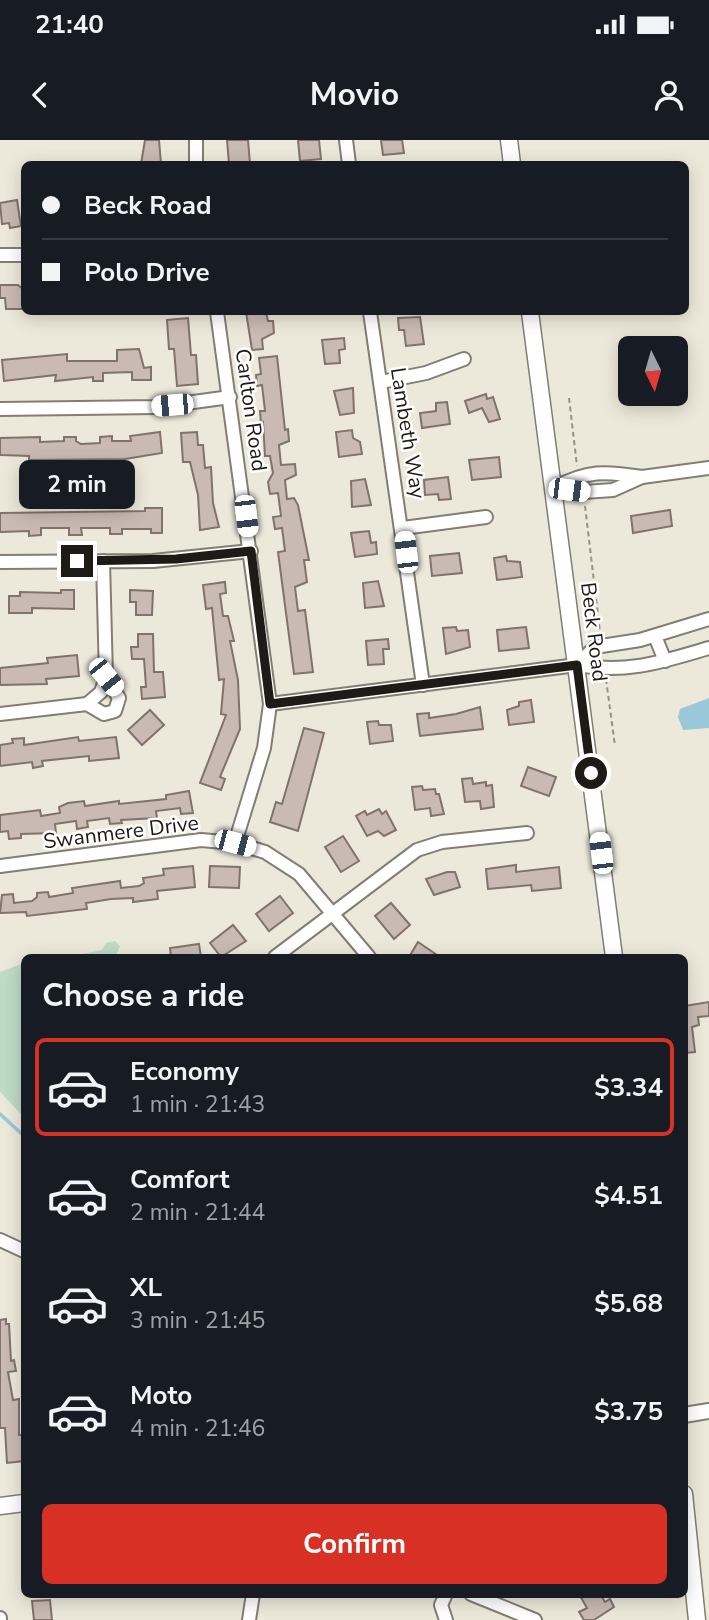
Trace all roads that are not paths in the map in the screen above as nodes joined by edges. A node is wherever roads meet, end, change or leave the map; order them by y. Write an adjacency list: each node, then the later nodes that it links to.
1 (196, 140): 4 (street)
2 (346, 140): 5 (street)
3 (509, 140): 6 (main road)
4 (197, 161)
5 (349, 161)
6 (512, 161)
7 (0, 255): 8 (street)
8 (21, 255)
9 (216, 315): 14 (street, Carlton Road)
10 (370, 315): 13 (street, Lambeth Way)
11 (530, 315): 18 (main road, Beck Road)
12 (464, 359): 13 (street)
13 (381, 382): 20 (street, Lambeth Way)
14 (230, 397): 15 (street); 21 (street, Carlton Road)
15 (0, 409)
16 (709, 468): 17 (street)
17 (642, 477): 18 (street); 18 (street)
18 (554, 488): 28 (main road, Beck Road)
19 (486, 517): 20 (street)
20 (403, 528): 30 (street, Lambeth Way)
21 (251, 551): 22 (street); 32 (street, Carlton Road)
22 (103, 561): 23 (street); 29 (street)
23 (0, 562)
24 (709, 619): 25 (street)
25 (655, 636): 27 (street); 28 (street)
26 (709, 648): 27 (street)
27 (665, 662): 28 (street)
28 (577, 665): 30 (street); 40 (main road, Beck Road)
29 (106, 677): 31 (street); 31 (street)
30 (423, 685): 32 (street)
31 (87, 704): 33 (street)
32 (270, 704): 35 (street, Carlton Road)
33 (0, 714)
34 (527, 832): 37 (street)
35 (235, 843): 36 (street, Swanmere Drive); 37 (street, Swanmere Drive)
36 (0, 866)
37 (333, 913): 38 (street); 39 (street, Swanmere Drive)
38 (279, 954)
39 (367, 954)
40 (614, 954)
41 (0, 1240): 42 (street)
42 (21, 1250)
43 (709, 1411): 44 (street)
44 (688, 1414)
45 (21, 1503): 46 (main road)
46 (0, 1506)
47 (688, 1530): 54 (main road)
48 (252, 1598): 51 (street)
49 (444, 1598): 52 (street)
50 (481, 1598): 53 (street)
51 (249, 1620)
52 (446, 1620)
53 (535, 1620)
54 (698, 1620)

